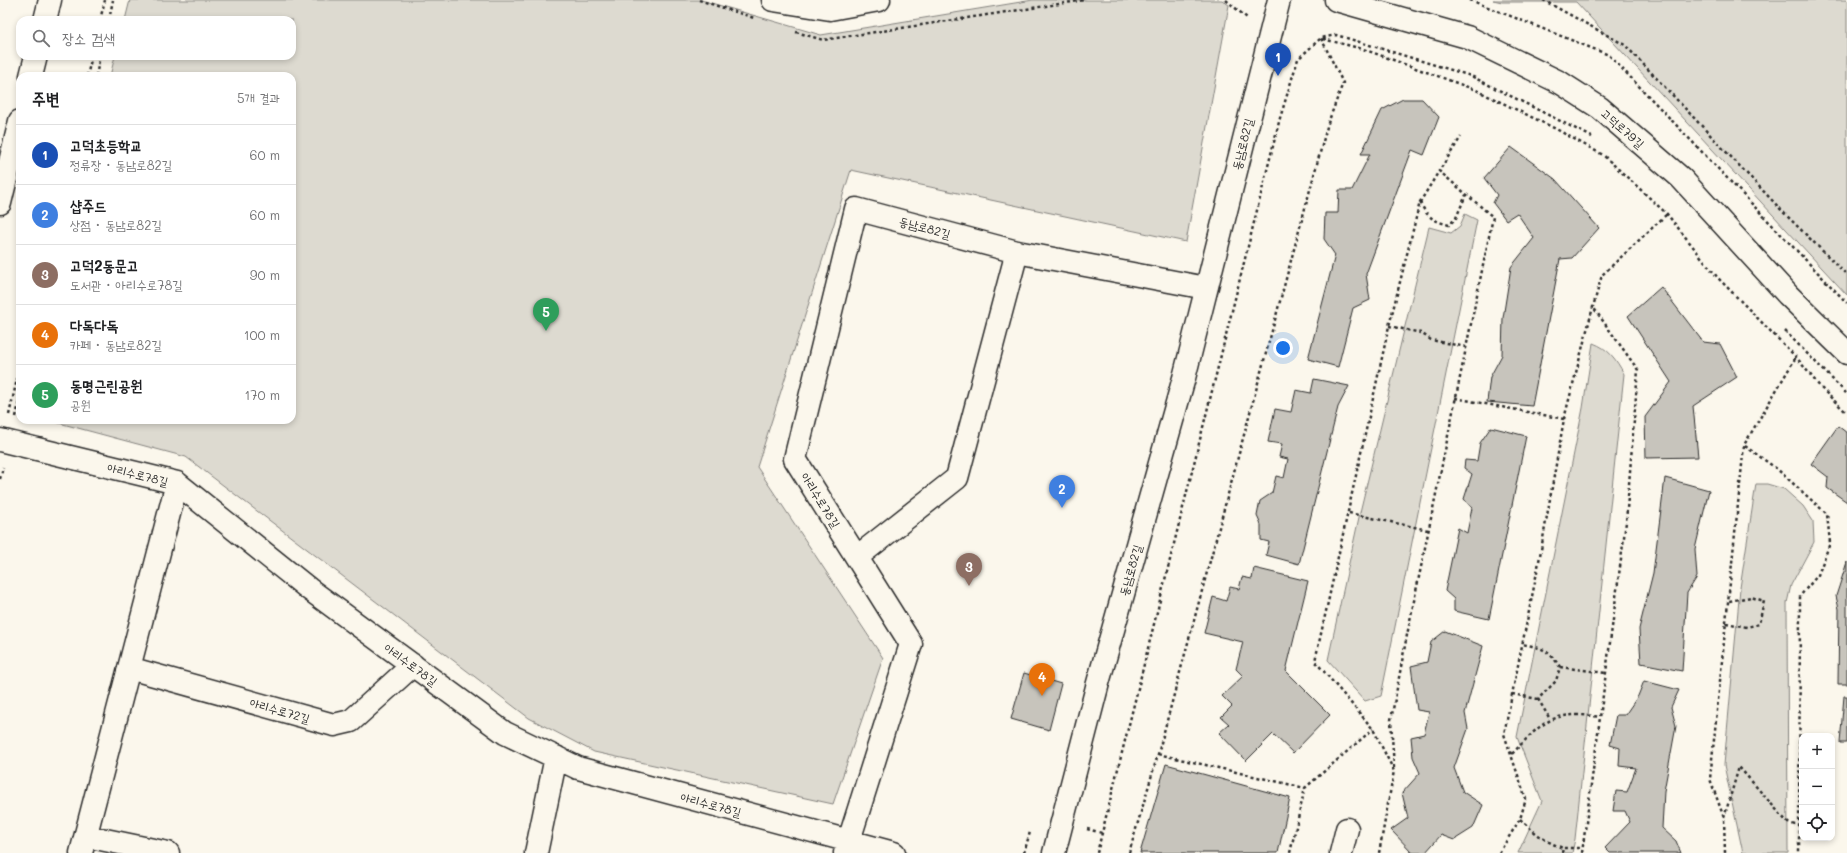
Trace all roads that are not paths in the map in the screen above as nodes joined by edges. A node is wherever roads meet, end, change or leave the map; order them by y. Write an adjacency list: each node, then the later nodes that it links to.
1 (50, 0): 6 (street)
2 (773, 0): 3 (street)
3 (879, 0)
4 (1279, 0): 13 (street, 동남로82길)
5 (1336, 0): 14 (street, 고덕로79길)
6 (46, 16)
7 (35, 60): 8 (street)
8 (32, 72)
9 (16, 137): 10 (street)
10 (0, 203)
11 (856, 209): 12 (street, 동남로82길); 17 (street, 아리수로78길)
12 (1017, 252): 13 (street, 동남로82길); 17 (street)
13 (1206, 288): 27 (street, 동남로82길)
14 (1847, 353)
15 (1, 440): 16 (street, 아리수로78길)
16 (177, 483): 18 (street, 아리수로78길); 19 (street)
17 (857, 558): 23 (street, 아리수로78길)
18 (413, 665): 19 (street, 아리수로72길); 20 (street, 아리수로78길)
19 (129, 668): 22 (street)
20 (556, 757): 23 (street, 아리수로78길); 25 (street)
21 (1347, 829): 28 (street)
22 (84, 844): 24 (street)
23 (846, 847): 26 (street, 아리수로78길)
24 (168, 853)
25 (536, 853)
26 (894, 853)
27 (1054, 853)
28 (1341, 853)

